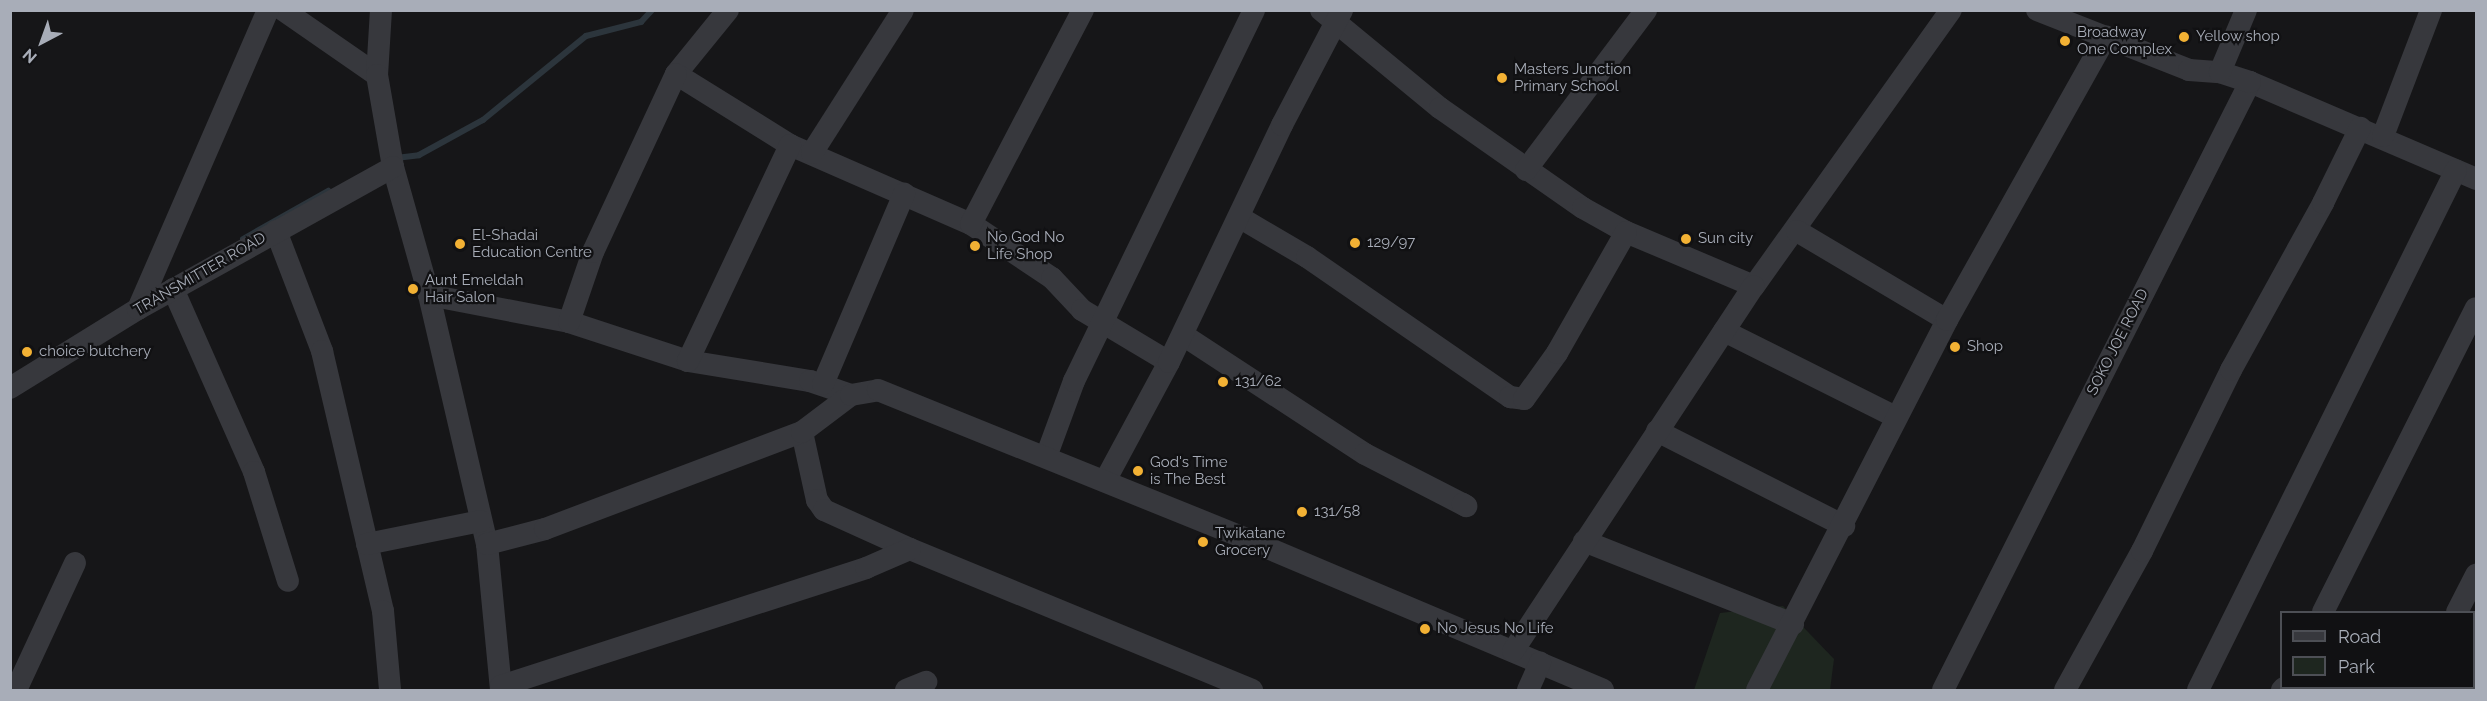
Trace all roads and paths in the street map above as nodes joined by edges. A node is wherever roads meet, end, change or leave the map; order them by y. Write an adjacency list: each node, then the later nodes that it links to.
1 (268, 10): 36 (street)
2 (283, 10): 17 (street)
3 (381, 10): 17 (street)
4 (728, 10): 16 (street)
5 (903, 10): 22 (street)
6 (1083, 10): 28 (street)
7 (1254, 10): 39 (street)
8 (1646, 10): 24 (street)
9 (1951, 10): 30 (street)
10 (2037, 10): 14 (street)
11 (2246, 10): 15 (street)
12 (2431, 10): 20 (street)
13 (1333, 14): 24 (street); 27 (street)
14 (2106, 37): 15 (street); 37 (street)
15 (2220, 72): 18 (street)
16 (676, 74): 21 (street); 38 (street)
17 (377, 75): 23 (street)
18 (2250, 82): 19 (street); 74 (street, SOKO JOE ROAD)
19 (2360, 128): 20 (street); 75 (street)
20 (2383, 136): 25 (street)
21 (790, 145): 22 (street); 42 (street)
22 (812, 153): 26 (street)
23 (393, 167): 29 (street, TRANSMITTER ROAD); 34 (street)
24 (1526, 170): 31 (street)
25 (2466, 175): 76 (street)
26 (904, 194): 28 (street); 44 (street)
27 (1239, 217): 31 (street); 41 (street)
28 (970, 224): 39 (street)
29 (276, 231): 33 (street, TRANSMITTER ROAD); 56 (street)
30 (1797, 231): 32 (street); 37 (street)
31 (1626, 232): 32 (street)
32 (1754, 286): 40 (street)
33 (173, 289): 36 (street, TRANSMITTER ROAD); 61 (street)
34 (429, 295): 38 (street); 53 (street)
35 (2476, 308): 62 (street)
36 (138, 309): 45 (street, TRANSMITTER ROAD)
37 (1947, 320): 47 (street)
38 (569, 322): 42 (street)
39 (1103, 324): 43 (street); 50 (street)
40 (1724, 331): 47 (street); 48 (street)
41 (1183, 335): 43 (street); 52 (street)
42 (688, 361): 44 (street)
43 (1169, 362): 51 (street)
44 (823, 384): 46 (street)
45 (10, 388)
46 (851, 395): 49 (street); 50 (street)
47 (1896, 417): 54 (street)
48 (1657, 431): 54 (street); 55 (street)
49 (802, 432): 57 (street); 58 (street)
50 (1046, 457): 51 (street)
51 (1106, 481): 65 (street)
52 (1463, 504)
53 (481, 521): 56 (street); 57 (street)
54 (1844, 526): 64 (street)
55 (1584, 541): 64 (street); 65 (street)
56 (367, 544): 69 (street)
57 (487, 544): 67 (street)
58 (910, 549): 67 (street); 70 (street)
59 (75, 563): 68 (street)
60 (2476, 575): 63 (street)
61 (288, 581)
62 (2324, 611)
63 (2458, 611)
64 (1793, 624): 73 (street)
65 (1513, 651): 66 (street)
66 (1539, 663): 71 (street); 72 (street)
67 (501, 688)
68 (16, 690)
69 (390, 690)
70 (1252, 690)
71 (1528, 690)
72 (1603, 690)
73 (1757, 690)
74 (1943, 690)
75 (2064, 690)
76 (2198, 690)

